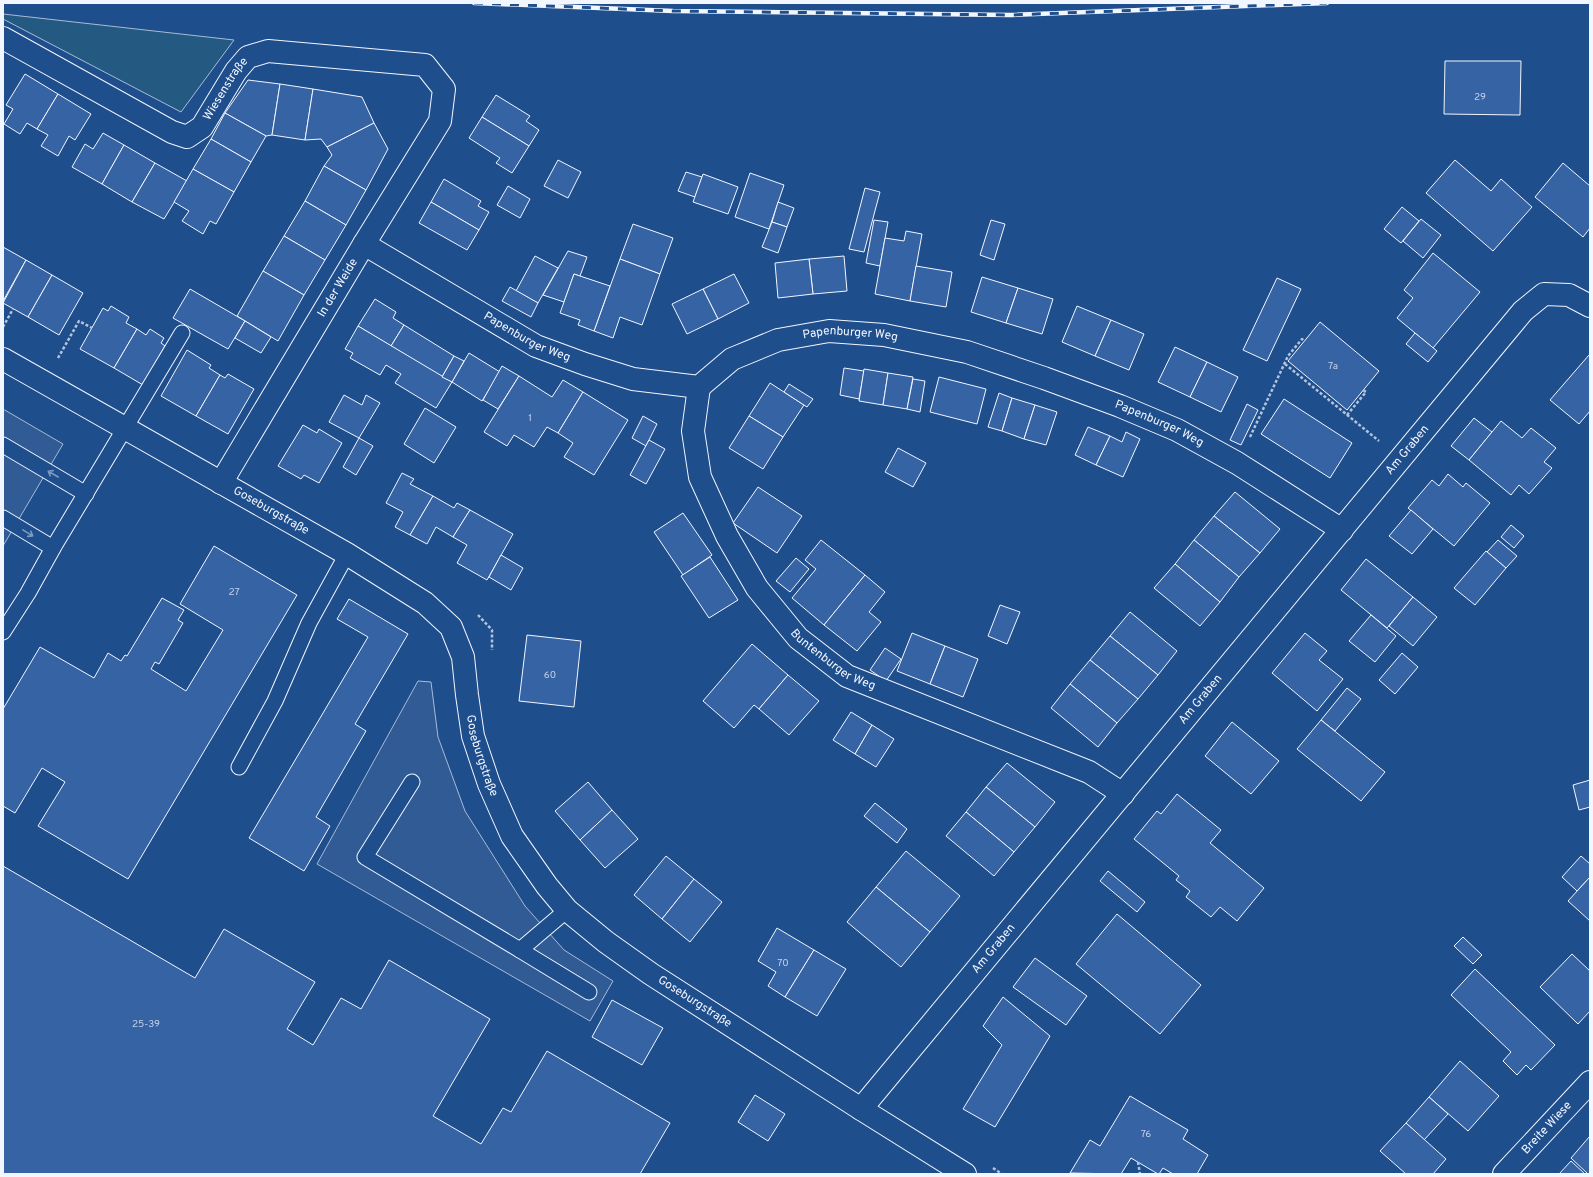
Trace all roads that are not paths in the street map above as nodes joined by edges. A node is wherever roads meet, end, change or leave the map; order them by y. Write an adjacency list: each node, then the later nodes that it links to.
1 (3, 38): 2 (street, Wiesenstraße)
2 (444, 89): 3 (street, In der Weide)
3 (364, 244): 7 (street, Papenburger Weg); 10 (street, In der Weide)
4 (1590, 306): 13 (street, Am Graben)
5 (182, 333): 8 (lane)
6 (3, 359): 8 (street, Goseburgstraße)
7 (700, 387): 13 (street, Papenburger Weg); 19 (street, Buntenburger Weg)
8 (126, 429): 10 (street, Goseburgstraße); 11 (lane)
9 (3, 445): 11 (lane, one-way to 9)
10 (221, 483): 15 (street, Goseburgstraße)
11 (86, 494): 14 (lane)
12 (3, 518): 14 (lane, one-way to 14)
13 (1342, 530): 19 (street, Am Graben)
14 (53, 548): 16 (lane)
15 (347, 554): 17 (lane); 20 (street, Goseburgstraße)
16 (3, 632)
17 (239, 767)
18 (412, 782): 21 (lane)
19 (1123, 794): 24 (street, Am Graben)
20 (567, 910): 21 (lane); 24 (street, Goseburgstraße)
21 (520, 950): 22 (lane)
22 (589, 992)
23 (1590, 1082): 26 (street, Breite Wiese)
24 (861, 1109): 25 (street, Goseburgstraße)
25 (965, 1174)
26 (1504, 1174)

